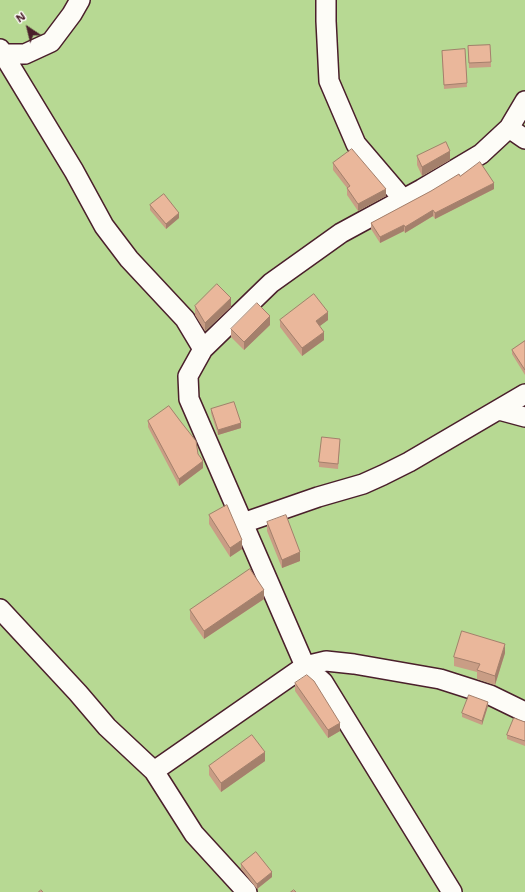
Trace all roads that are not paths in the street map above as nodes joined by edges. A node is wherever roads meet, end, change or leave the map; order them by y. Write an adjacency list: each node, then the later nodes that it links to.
1 (80, 0): 3 (street)
2 (326, 0): 7 (street)
3 (2, 52): 8 (street)
4 (525, 101): 5 (street)
5 (509, 128): 6 (street); 7 (street)
6 (525, 139)
7 (403, 199): 8 (street)
8 (202, 349): 12 (street)
9 (525, 394): 10 (street)
10 (499, 410): 11 (street); 12 (street)
11 (525, 417)
12 (243, 523): 14 (street)
13 (0, 609): 16 (street)
14 (305, 666): 15 (street); 16 (street); 18 (street)
15 (525, 712)
16 (154, 771): 17 (street)
17 (247, 892)
18 (452, 892)

